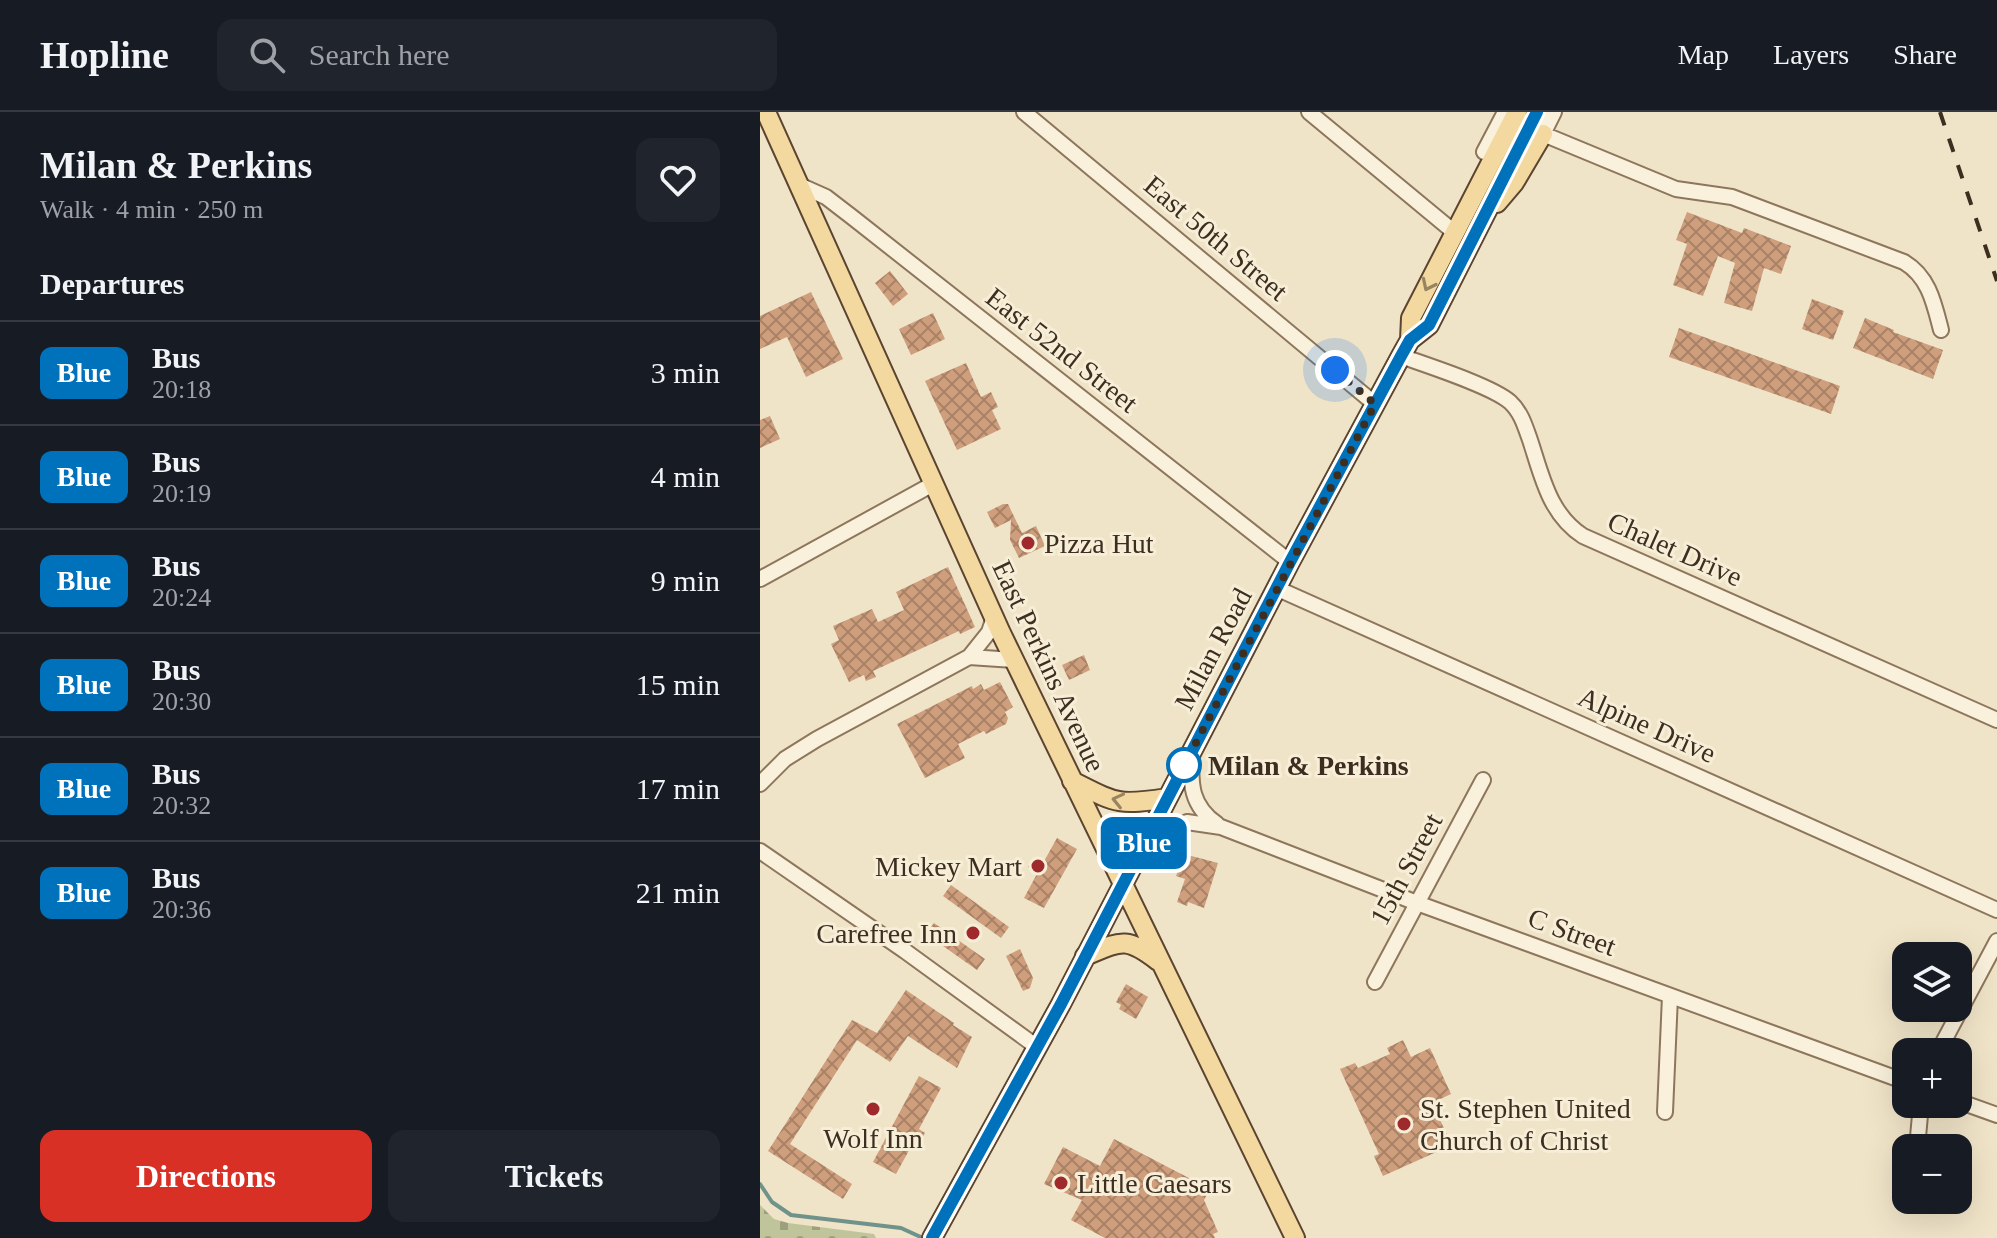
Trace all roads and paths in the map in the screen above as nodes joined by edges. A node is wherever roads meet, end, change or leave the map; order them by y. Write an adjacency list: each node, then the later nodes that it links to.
1 (766, 112): 10 (main road, East Perkins Avenue)
2 (1024, 112): 15 (street, East 50th Street)
3 (1309, 112): 12 (street)
4 (1505, 112): 9 (street)
5 (1517, 112): 12 (main road, Milan Road)
6 (1537, 112): 11 (main road, Milan Road)
7 (1554, 112): 8 (street)
8 (1543, 134): 11 (main road); 13 (street)
9 (1484, 152): 12 (main road)
10 (799, 185): 16 (main road, East Perkins Avenue); 17 (street, East 52nd Street)
11 (1479, 223): 14 (main road, Milan Road)
12 (1454, 232): 14 (main road, Milan Road, one-way to 14)
13 (1941, 330)
14 (1406, 348): 15 (main road, Milan Road); 23 (street, Chalet Drive)
15 (1375, 404): 17 (main road, Milan Road)
16 (933, 484): 18 (street); 20 (main road, East Perkins Avenue)
17 (1290, 562): 19 (main road, Milan Road)
18 (760, 579)
19 (1276, 588): 24 (main road, Milan Road); 34 (street, Alpine Drive)
20 (994, 617): 21 (street); 22 (main road, East Perkins Avenue)
21 (969, 657): 22 (street); 27 (street)
22 (1014, 660): 26 (main road, East Perkins Avenue)
23 (1997, 720)
24 (1193, 749): 28 (main road, Milan Road); 29 (street, C Street)
25 (1483, 780): 33 (street, 15th Street)
26 (1072, 781): 28 (main road, one-way to 26); 32 (main road, East Perkins Avenue)
27 (760, 784)
28 (1167, 798): 30 (main road, Milan Road)
29 (1221, 827): 30 (street, C Street); 33 (street, C Street)
30 (1144, 843): 32 (main road, Milan Road)
31 (760, 851): 41 (street)
32 (1123, 886): 36 (main road, Milan Road); 37 (main road, East Perkins Avenue)
33 (1417, 903): 38 (street, 15th Street); 39 (street, C Street)
34 (1997, 910)
35 (1997, 941): 40 (street)
36 (1085, 956): 37 (main road); 41 (main road, Milan Road)
37 (1161, 963): 47 (main road, East Perkins Avenue)
38 (1375, 982)
39 (1670, 996): 42 (street, C Street); 44 (street)
40 (1945, 1038)
41 (1037, 1047): 46 (main road, Milan Road)
42 (1892, 1077)
43 (1972, 1106): 45 (street)
44 (1665, 1112)
45 (1997, 1115)
46 (932, 1238)
47 (1295, 1238)

